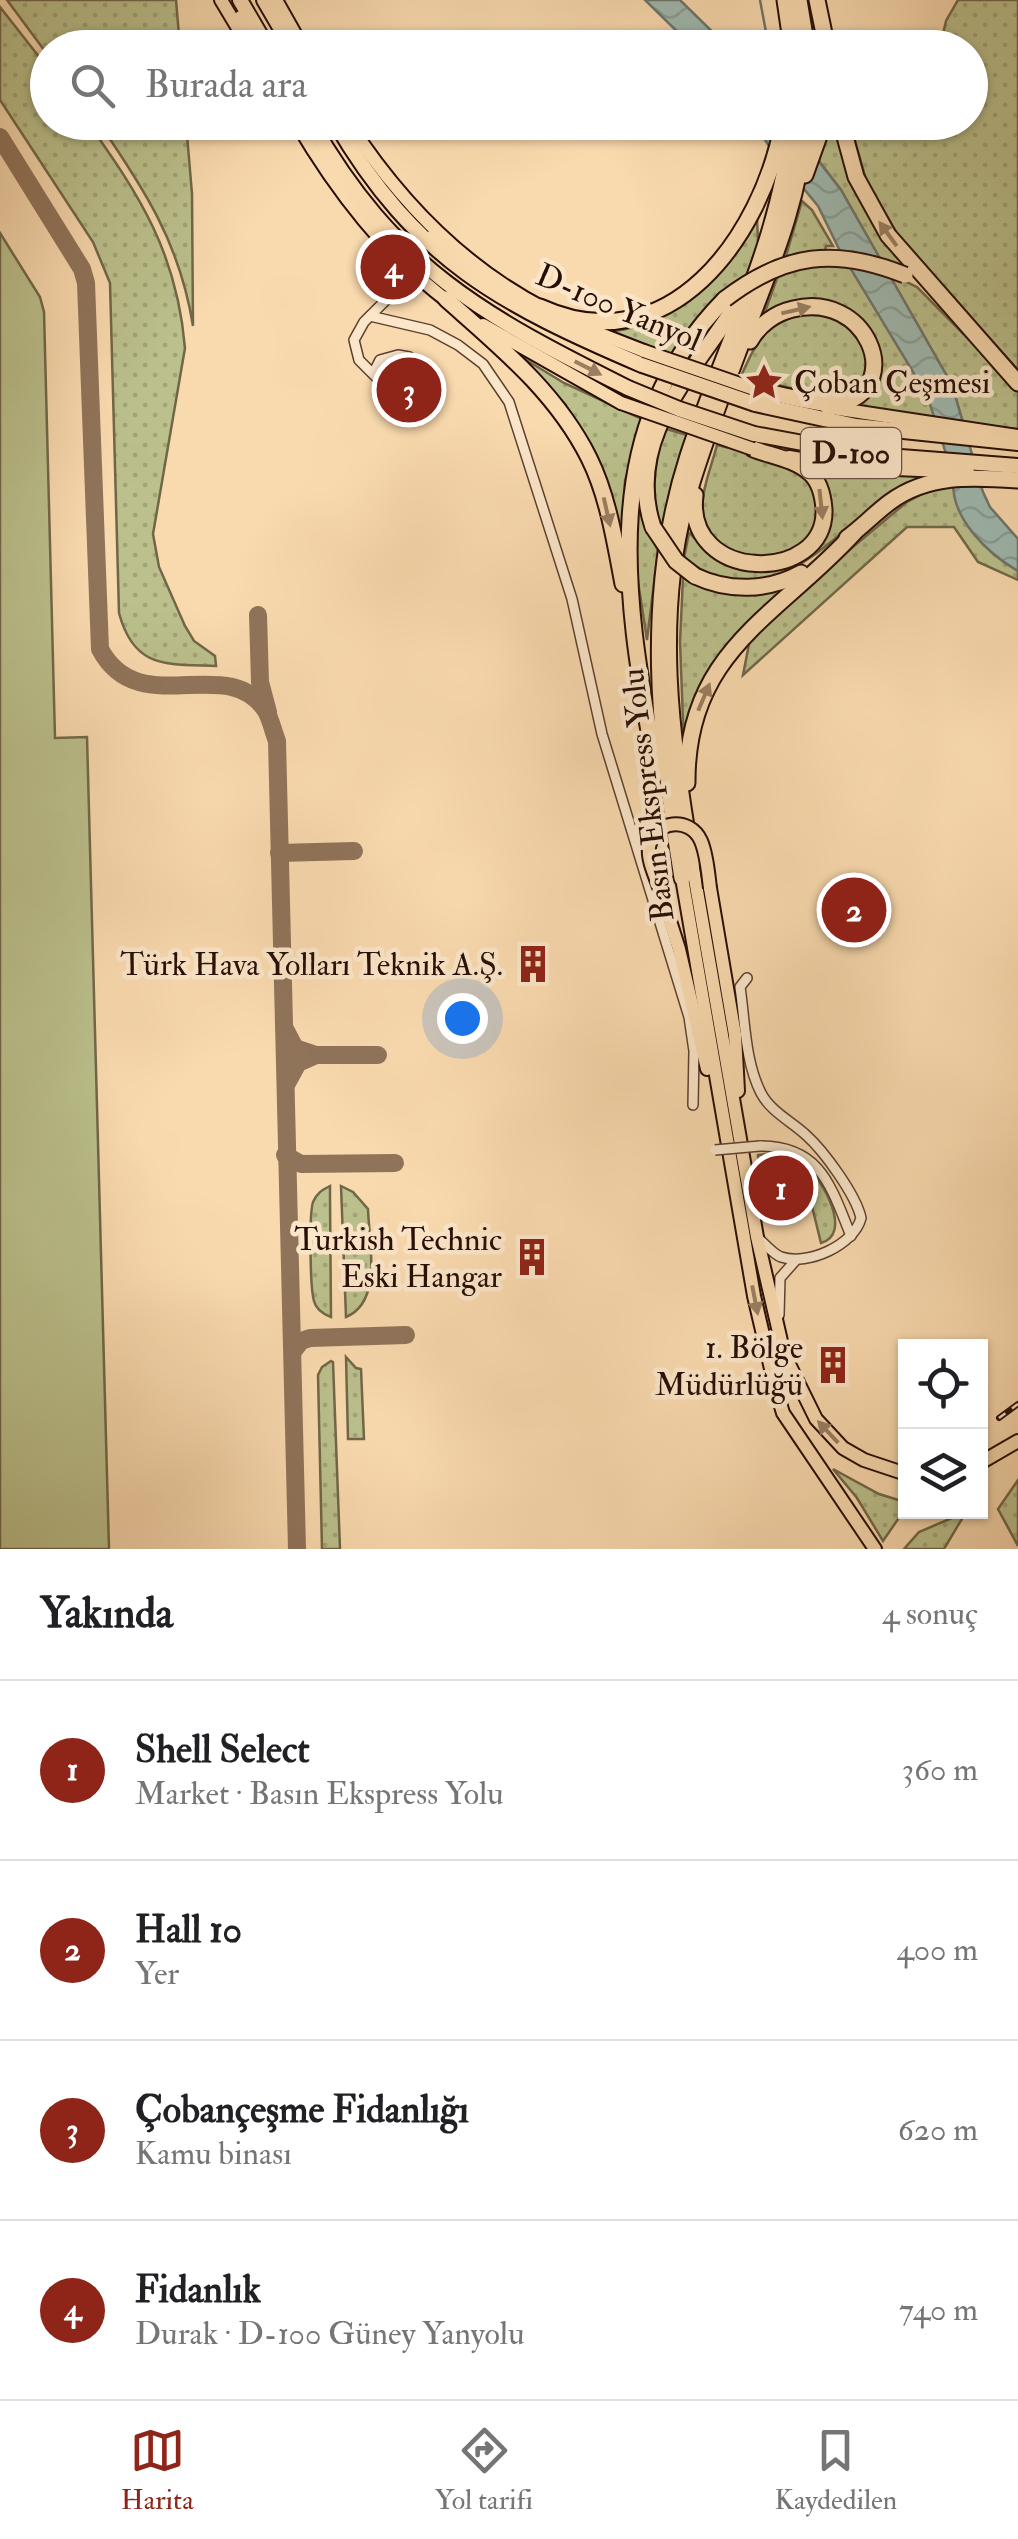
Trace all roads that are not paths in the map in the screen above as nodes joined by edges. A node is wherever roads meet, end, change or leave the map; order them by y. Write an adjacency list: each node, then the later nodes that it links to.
1 (222, 0): 9 (main road)
2 (232, 0): 10 (highway)
3 (240, 0): 11 (highway)
4 (264, 0): 12 (highway)
5 (276, 0): 13 (main road)
6 (785, 0): 14 (highway)
7 (799, 0): 15 (highway)
8 (817, 0): 16 (highway)
9 (241, 30)
10 (245, 30)
11 (258, 30)
12 (282, 30)
13 (294, 30)
14 (789, 30)
15 (804, 30)
16 (822, 30)
17 (308, 140): 28 (main road)
18 (322, 140): 39 (highway, D-100, one-way to 39, bridge)
19 (351, 140): 33 (highway, D-100)
20 (353, 140): 27 (highway)
21 (779, 140): 30 (highway)
22 (803, 140): 25 (highway)
23 (803, 140): 25 (highway, Basın Ekspress Yolu)
24 (846, 140): 31 (highway, one-way to 24)
25 (793, 186): 26 (highway, Basın Ekspress Yolu); 34 (highway, Basın Ekspress Yolu)
26 (762, 252): 43 (highway, bridge); 46 (highway, Basın Ekspress Yolu)
27 (465, 259): 30 (main road, D-100 Yanyol)
28 (413, 272): 29 (main road); 32 (street)
29 (446, 299): 39 (main road, bridge); 44 (highway, one-way to 44)
30 (540, 307): 33 (main road, D-100 Yanyol)
31 (950, 310): 36 (highway); 44 (highway, bridge)
32 (370, 316): 35 (street); 49 (street)
33 (643, 358): 37 (highway, D-100, bridge)
34 (731, 374): 37 (highway, one-way to 37); 40 (highway, Basın Ekspress Yolu)
35 (377, 378): 35 (street)
36 (1018, 383)
37 (758, 397): 38 (highway, D-100)
38 (1018, 440)
39 (754, 441): 40 (highway, one-way to 40); 41 (highway, D-100); 42 (main road)
40 (705, 448): 45 (highway, Basın Ekspress Yolu)
41 (1018, 466)
42 (1018, 478): 43 (highway)
43 (854, 533): 45 (highway, one-way to 43)
44 (638, 650): 46 (highway)
45 (692, 862): 50 (main road, Basın Ekspress Yolu)
46 (682, 878): 48 (main road, Basın Ekspress Yolu)
47 (747, 978): 52 (street)
48 (720, 1098): 50 (main road, bridge); 59 (main road, Basın Ekspress Yolu, one-way to 59)
49 (693, 1106)
50 (737, 1123): 53 (main road, Basın Ekspress Yolu)
51 (715, 1150): 52 (street, bridge)
52 (851, 1236): 54 (street)
53 (757, 1237): 54 (street); 55 (main road, Basın Ekspress Yolu)
54 (796, 1260): 55 (street)
55 (778, 1324): 58 (main road, Basın Ekspress Yolu, one-way to 55)
56 (1018, 1441): 57 (main road)
57 (988, 1458)
58 (898, 1471)
59 (875, 1549)

